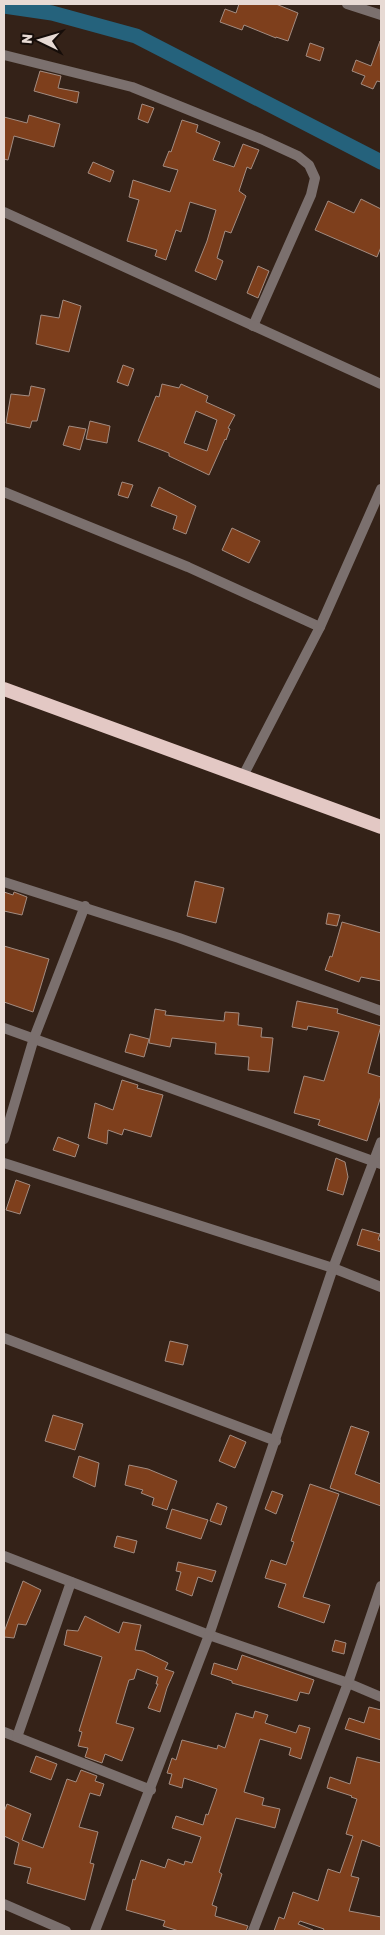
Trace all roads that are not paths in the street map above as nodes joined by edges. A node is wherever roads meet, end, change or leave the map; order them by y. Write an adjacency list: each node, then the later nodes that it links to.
1 (347, 4): 2 (street)
2 (381, 15)
3 (4, 55): 5 (street)
4 (4, 212): 5 (street)
5 (253, 326): 6 (street)
6 (381, 384)
7 (381, 489): 9 (street)
8 (4, 492): 9 (street)
9 (320, 627): 11 (street)
10 (4, 689): 11 (highway)
11 (242, 776): 12 (highway)
12 (381, 827)
13 (4, 882): 14 (street)
14 (85, 906): 15 (street); 17 (street)
15 (381, 1011)
16 (4, 1028): 17 (street)
17 (34, 1038): 18 (street); 21 (street)
18 (4, 1139)
19 (381, 1142): 21 (street)
20 (4, 1163): 22 (street)
21 (378, 1163): 22 (street)
22 (333, 1268): 23 (street); 25 (street)
23 (381, 1288)
24 (4, 1338): 25 (street)
25 (276, 1441): 29 (street)
26 (4, 1556): 27 (street)
27 (71, 1582): 29 (street); 33 (street)
28 (381, 1586): 30 (street)
29 (209, 1635): 30 (street); 34 (street)
30 (348, 1683): 31 (street); 38 (street)
31 (381, 1697)
32 (4, 1732): 33 (street)
33 (16, 1737): 34 (street)
34 (151, 1790): 37 (street)
35 (4, 1904): 36 (street)
36 (66, 1931)
37 (95, 1931)
38 (253, 1931)

